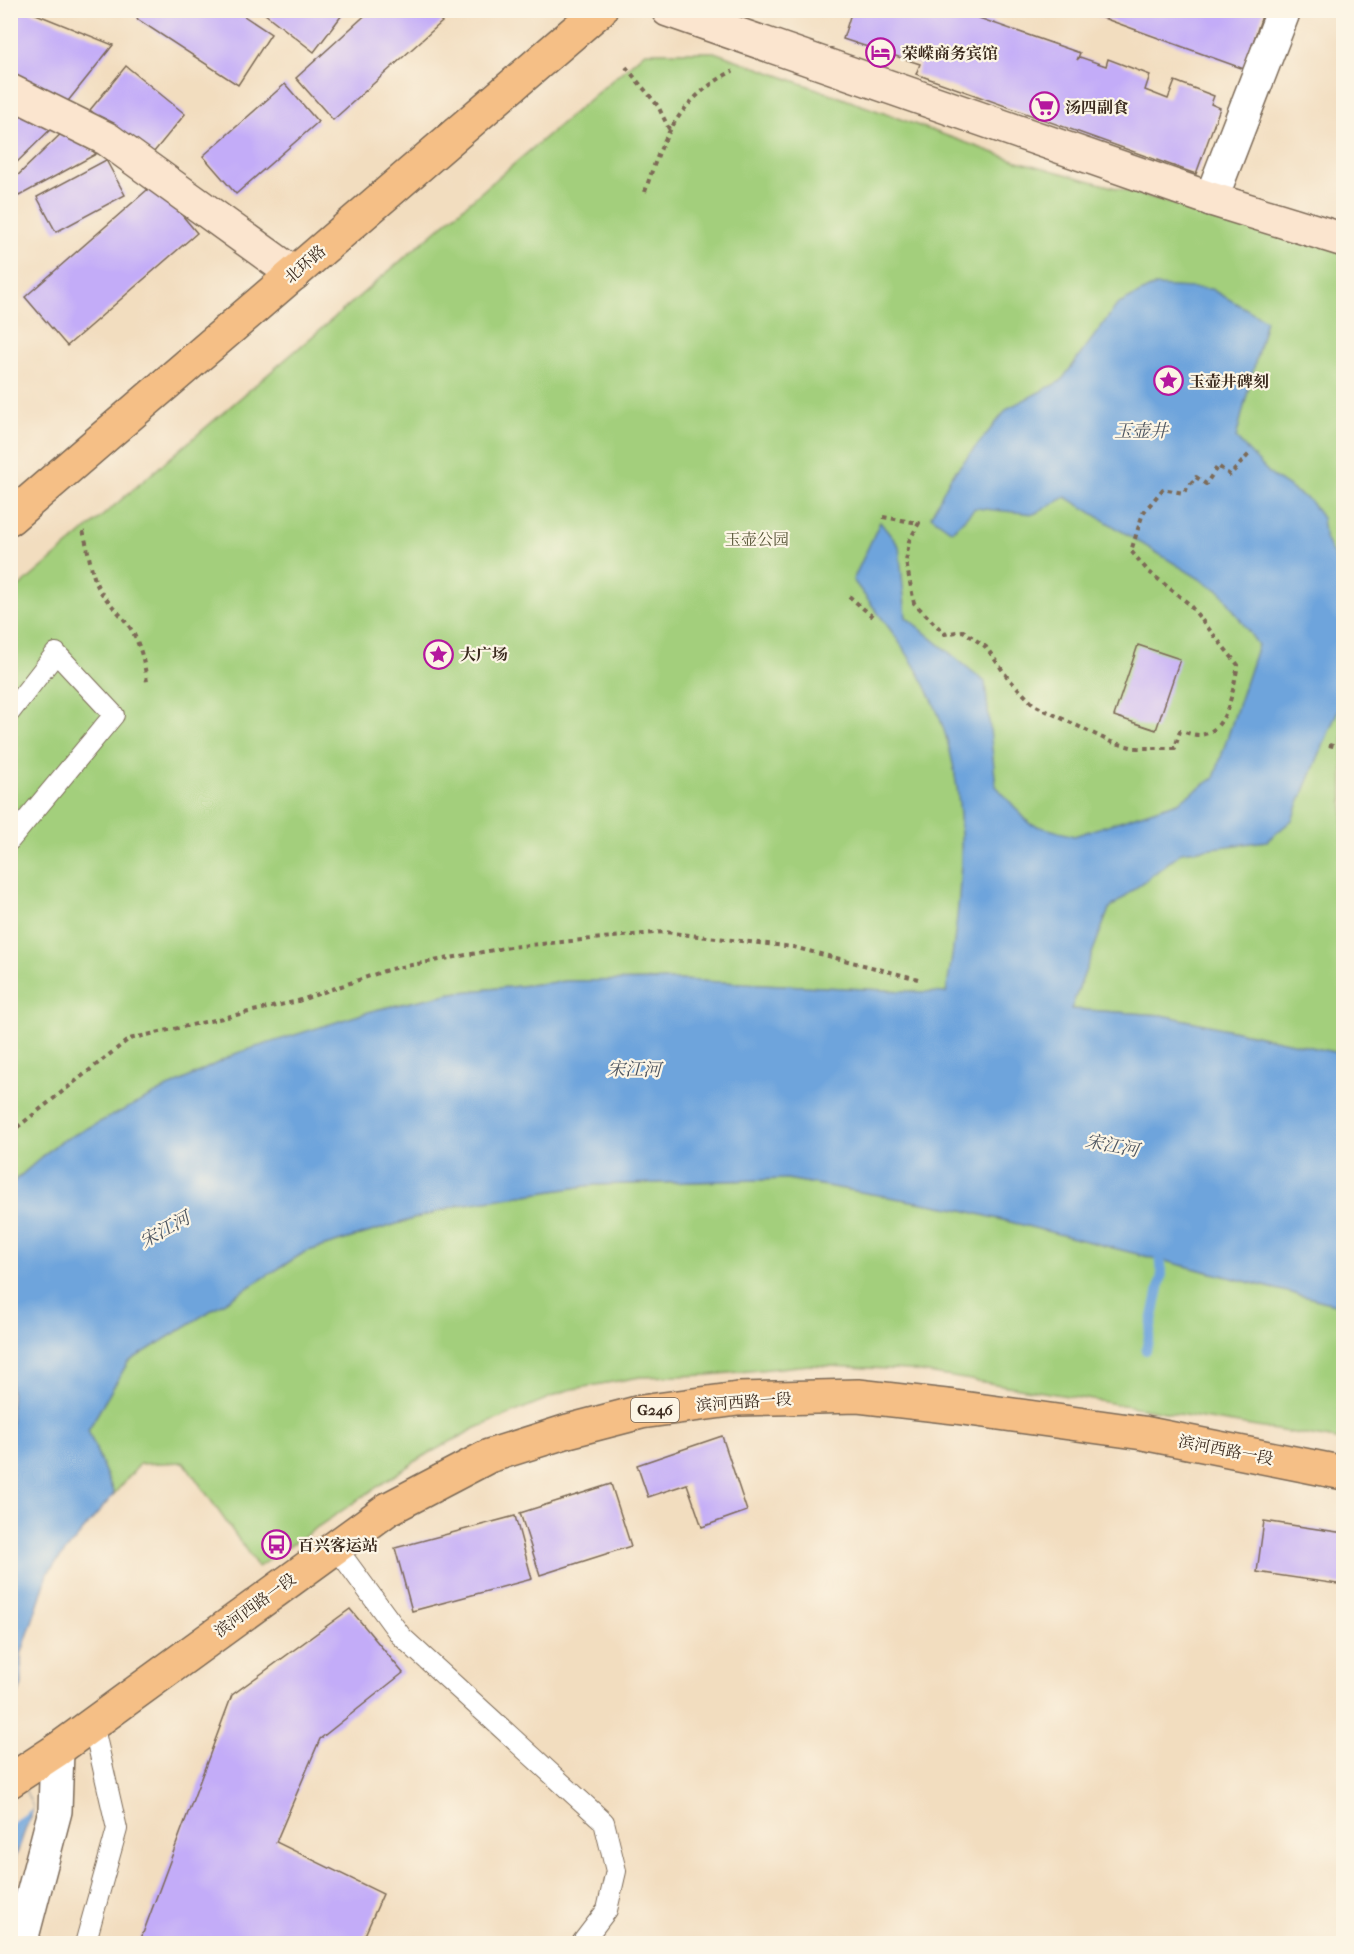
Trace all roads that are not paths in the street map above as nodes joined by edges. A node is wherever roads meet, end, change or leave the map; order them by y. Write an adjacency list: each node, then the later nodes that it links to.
1 (600, 10): 7 (main road, 北环路)
2 (668, 10): 5 (street)
3 (1284, 10): 5 (street)
4 (10, 91): 7 (street)
5 (1211, 199): 6 (street)
6 (1344, 240)
7 (294, 274): 8 (main road, 北环路)
8 (10, 518)
9 (10, 712): 10 (lane)
10 (10, 840)
11 (1344, 1473): 12 (main road, 滨河西路一段 / G246)
12 (336, 1546): 13 (main road, 滨河西路一段 / G246); 18 (lane)
13 (93, 1724): 14 (main road, 滨河西路一段 / G246); 17 (lane)
14 (57, 1750): 15 (main road, G246); 16 (street)
15 (10, 1781)
16 (20, 1944)
17 (85, 1944)
18 (581, 1944)

